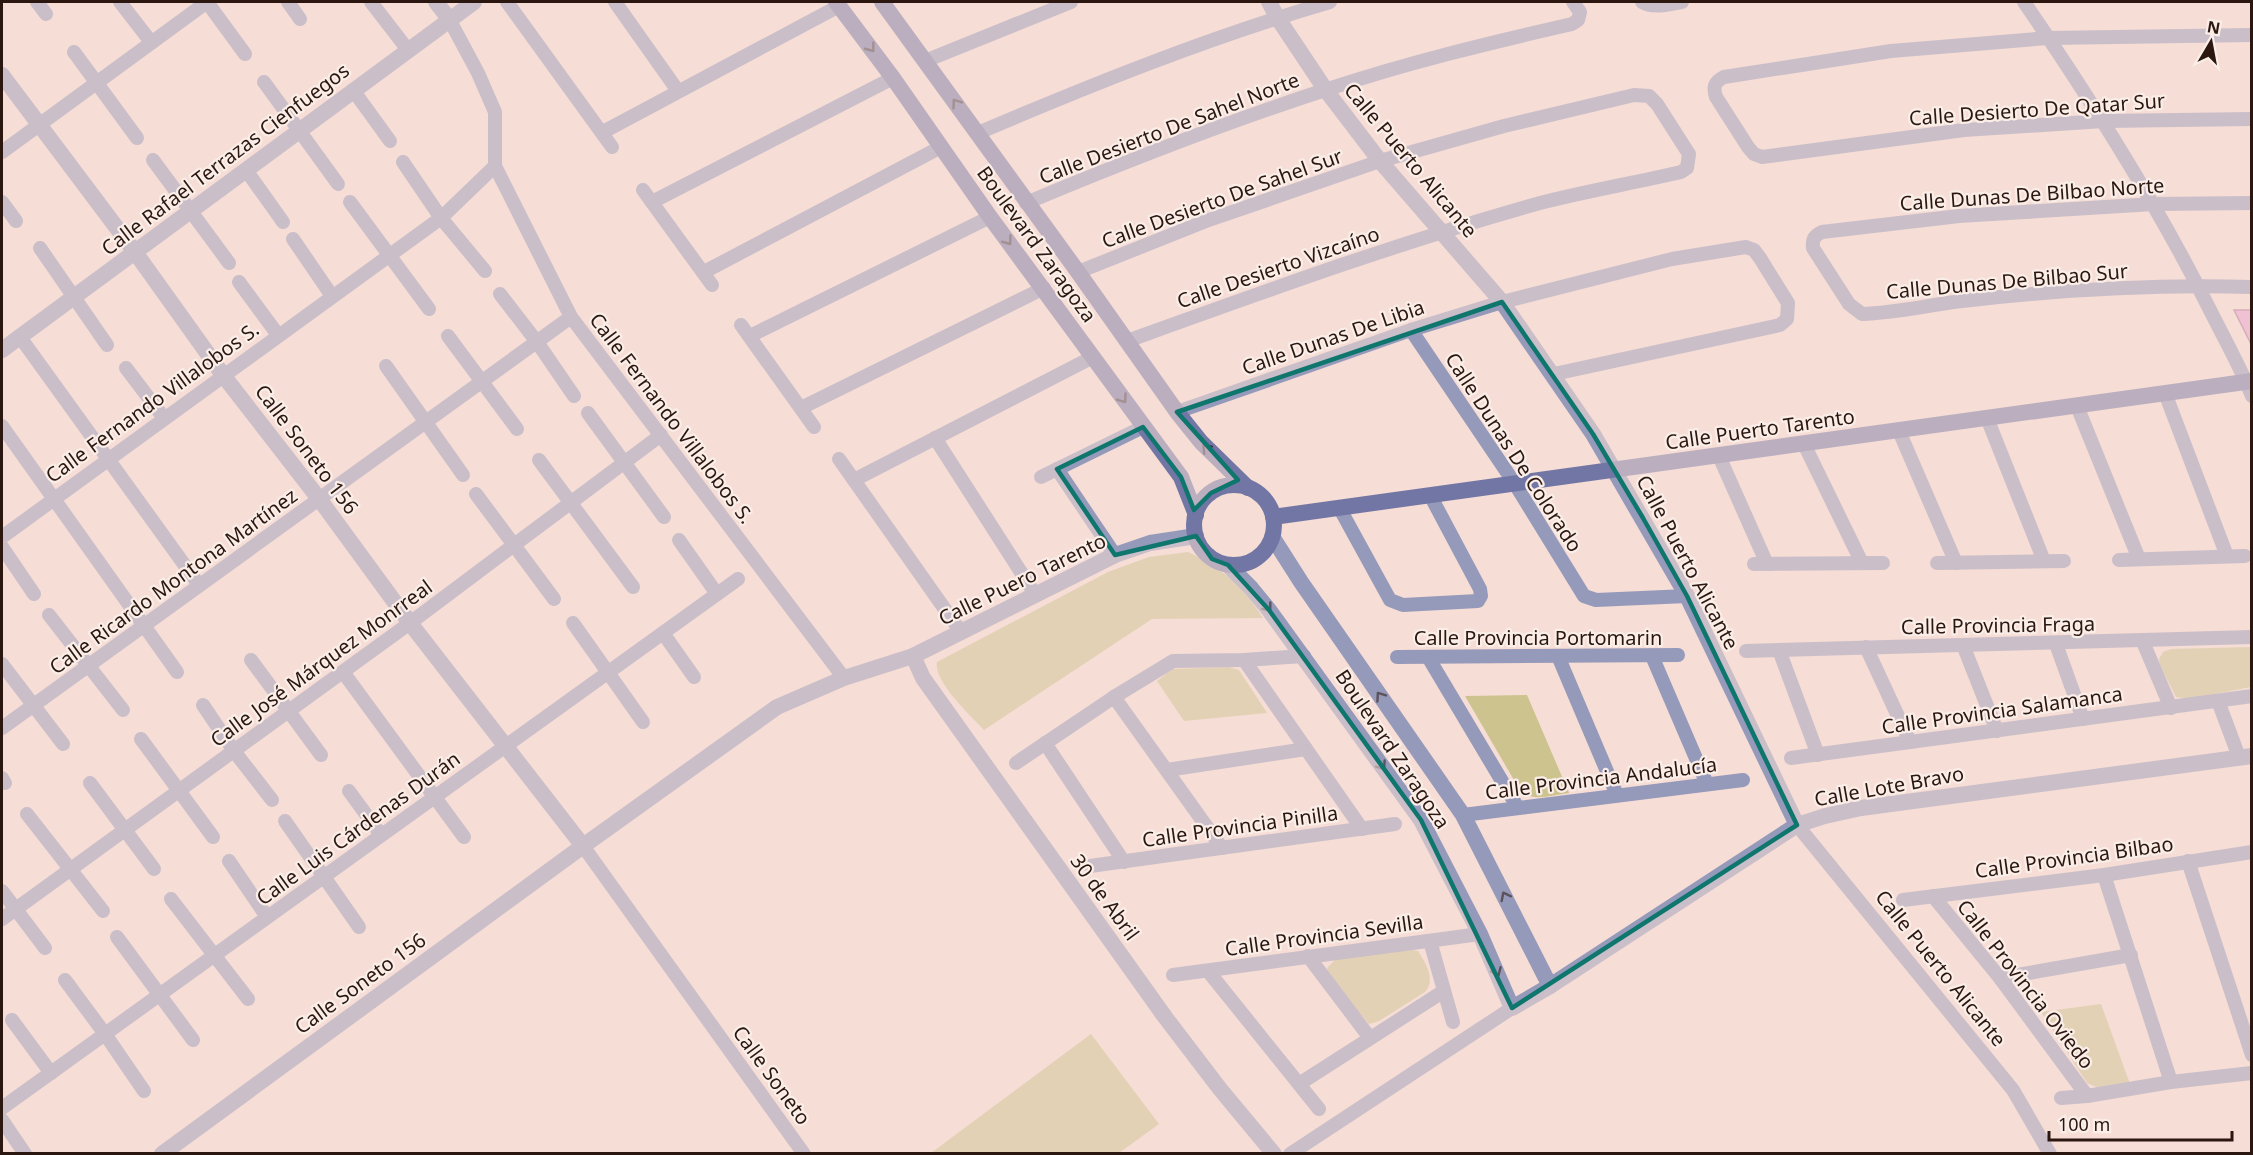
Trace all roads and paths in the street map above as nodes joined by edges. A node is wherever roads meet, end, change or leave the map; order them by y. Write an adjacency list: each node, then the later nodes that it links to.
1 (37, 2): 19 (street)
2 (120, 2): 25 (street)
3 (207, 2): 25 (street); 28 (street)
4 (288, 2): 21 (street)
5 (371, 2): 26 (street)
6 (436, 2): 22 (street)
7 (474, 2): 22 (street, Calle Rafael Terrazas Cienfuegos)
8 (507, 2): 41 (street)
9 (615, 2): 36 (street)
10 (882, 2): 29 (main road, Boulevard Zaragoza)
11 (1071, 2): 29 (street)
12 (1269, 2): 20 (street, Calle Puerto Alicante)
13 (1330, 2): 20 (street)
14 (1642, 2): 15 (street)
15 (1682, 2)
16 (2024, 2): 24 (street)
17 (837, 4): 31 (main road, Boulevard Zaragoza, one-way to 31); 36 (street)
18 (1577, 7): 34 (street, Calle Desierto De Sahel Norte)
19 (46, 14)
20 (1277, 17): 34 (street, Calle Puerto Alicante); 42 (street)
21 (300, 19)
22 (449, 19): 26 (street, Calle Rafael Terrazas Cienfuegos); 51 (street, Calle Fernando Villalobos S.)
23 (2252, 35): 24 (street)
24 (2048, 38): 38 (street); 38 (street, Calle Desierto De Qatar Sur)
25 (151, 42): 32 (street)
26 (408, 50): 35 (street, Calle Rafael Terrazas Cienfuegos)
27 (74, 52): 32 (street)
28 (245, 54)
29 (925, 61): 42 (main road, Boulevard Zaragoza, one-way to 29)
30 (2, 75): 39 (street, Calle Soneto 156)
31 (893, 78): 46 (main road, Boulevard Zaragoza); 58 (street)
32 (97, 82): 39 (street); 43 (street)
33 (264, 82): 40 (street)
34 (1325, 89): 49 (street, Calle Puerto Alicante); 59 (street, Calle Desierto De Sahel Norte)
35 (353, 90): 40 (street, Calle Rafael Terrazas Cienfuegos); 44 (street)
36 (678, 91): 41 (street)
37 (2252, 119): 38 (street, Calle Desierto De Qatar Sur)
38 (2104, 121): 61 (street)
39 (38, 124): 47 (street); 71 (street, Calle Soneto 156)
40 (300, 130): 53 (street, Calle Rafael Terrazas Cienfuegos); 54 (street)
41 (603, 132): 45 (street)
42 (978, 133): 59 (main road, Boulevard Zaragoza)
43 (136, 138)
44 (390, 141)
45 (612, 147)
46 (941, 147): 63 (main road, Boulevard Zaragoza); 75 (street)
47 (2, 152)
48 (153, 160): 62 (street)
49 (1380, 161): 52 (street, Calle Desierto De Sahel Sur); 67 (street, Calle Puerto Alicante); 76 (street, Calle Desierto De Sahel Sur)
50 (403, 162): 64 (street)
51 (495, 166): 64 (street, Calle Fernando Villalobos S.); 87 (street, Calle Fernando Villalobos S.)
52 (1688, 168): 67 (street, Calle Desierto Vizcaíno)
53 (246, 170): 62 (street, Calle Rafael Terrazas Cienfuegos); 66 (street)
54 (338, 184)
55 (643, 190): 58 (street)
56 (2, 202): 65 (street)
57 (350, 202): 72 (street)
58 (652, 202): 75 (street)
59 (1026, 203): 76 (main road, Boulevard Zaragoza)
60 (2252, 203): 61 (street, Calle Dunas De Bilbao Norte)
61 (2154, 204): 68 (street, Calle Dunas De Bilbao Norte); 79 (street)
62 (189, 212): 71 (street, Calle Rafael Terrazas Cienfuegos); 73 (street)
63 (990, 217): 81 (main road, Boulevard Zaragoza, one-way to 81); 106 (street)
64 (441, 218): 72 (street, Calle Fernando Villalobos S.); 74 (street)
65 (16, 221)
66 (283, 222)
67 (1442, 232): 85 (street, Calle Puerto Alicante); 92 (street, Calle Desierto Vizcaíno)
68 (1816, 235): 79 (street, Calle Dunas De Bilbao Sur)
69 (293, 239): 83 (street)
70 (40, 248): 84 (street)
71 (135, 252): 84 (street, Calle Rafael Terrazas Cienfuegos); 100 (street, Calle Soneto 156)
72 (389, 255): 83 (street, Calle Fernando Villalobos S.); 86 (street)
73 (229, 264)
74 (484, 271)
75 (704, 272): 78 (street)
76 (1078, 272): 92 (main road, Boulevard Zaragoza)
77 (239, 282): 89 (street)
78 (712, 285)
79 (2198, 286): 80 (street, Calle Dunas De Bilbao Sur); 102 (street)
80 (2252, 287)
81 (1044, 288): 96 (main road, Boulevard Zaragoza); 106 (street)
82 (500, 294): 93 (street)
83 (332, 296): 89 (street, Calle Fernando Villalobos S.)
84 (74, 297): 91 (street, Calle Rafael Terrazas Cienfuegos); 94 (street)
85 (1502, 302): 88 (street, Calle Dunas De Libia); 99 (street, Calle Puerto Alicante); 99 (street, Calle Dunas De Libia)
86 (429, 309)
87 (571, 317): 93 (street, Calle Ricardo Montona Martínez); 117 (street, Calle Fernando Villalobos S.)
88 (1412, 330): 107 (street, Calle Dunas De Libia); 130 (street, Calle Dunas De Colorado)
89 (278, 335): 100 (street, Calle Fernando Villalobos S.)
90 (448, 336): 101 (street)
91 (20, 337): 95 (street, Calle Rafael Terrazas Cienfuegos); 121 (street)
92 (1127, 341): 107 (main road, Boulevard Zaragoza)
93 (537, 342): 101 (street, Calle Ricardo Montona Martínez); 104 (street)
94 (107, 345)
95 (2, 350)
96 (1093, 357): 114 (main road, Boulevard Zaragoza, one-way to 114); 118 (street)
97 (386, 366): 111 (street)
98 (126, 368): 109 (street)
99 (1554, 374): 126 (street, Calle Puerto Alicante)
100 (223, 375): 109 (street, Calle Fernando Villalobos S.); 135 (street, Calle Soneto 156)
101 (482, 382): 111 (street, Calle Ricardo Montona Martínez); 115 (street)
102 (2250, 386): 103 (main road, Calle Puerto Tarento)
103 (2165, 393): 105 (main road, Calle Puerto Tarento); 149 (street)
104 (574, 396)
105 (2078, 406): 110 (main road, Calle Puerto Tarento); 150 (street)
106 (801, 408): 113 (street)
107 (1177, 412): 131 (main road, Boulevard Zaragoza, one-way to 107)
108 (588, 413): 124 (street)
109 (164, 418): 121 (street, Calle Fernando Villalobos S.)
110 (1987, 418): 116 (main road, Calle Puerto Tarento); 152 (street)
111 (426, 422): 127 (street); 135 (street, Calle Ricardo Montona Martínez)
112 (2, 426): 134 (street)
113 (814, 427)
114 (1143, 427): 125 (street); 138 (main road, Boulevard Zaragoza)
115 (517, 429)
116 (1899, 431): 119 (main road, Calle Puerto Tarento); 157 (street)
117 (661, 435): 124 (street, Calle José Márquez Monrreal); 195 (street, Calle Fernando Villalobos S.)
118 (935, 438): 129 (street); 164 (street)
119 (1804, 444): 120 (main road, Calle Puerto Tarento); 154 (street)
120 (1719, 456): 126 (main road, Calle Puerto Tarento); 154 (street)
121 (109, 458): 134 (street, Calle Fernando Villalobos S.); 160 (street)
122 (839, 459): 129 (street)
123 (538, 460): 136 (street)
124 (624, 463): 136 (street, Calle José Márquez Monrreal); 139 (street)
125 (1057, 469): 128 (street); 147 (street)
126 (1615, 471): 130 (main road, Calle Puerto Tarento); 165 (street, Calle Puerto Alicante)
127 (463, 475)
128 (1041, 477)
129 (854, 480): 171 (street)
130 (1515, 484): 133 (main road, Calle Puerto Tarento); 165 (street, Calle Dunas De Colorado)
131 (1248, 488): 138 (main road); 140 (main road)
132 (476, 494): 145 (street)
133 (1430, 495): 137 (main road, Calle Puerto Tarento); 137 (street)
134 (54, 498): 142 (street, Calle Fernando Villalobos S.); 170 (street)
135 (320, 500): 160 (street, Calle Ricardo Montona Martínez); 168 (street, Calle Soneto 156)
136 (571, 503): 145 (street, Calle José Márquez Monrreal); 161 (street)
137 (1340, 509): 140 (main road, Calle Puerto Tarento)
138 (1196, 514): 141 (main road)
139 (664, 517)
140 (1274, 517): 143 (main road)
141 (1196, 536): 147 (street, Calle Puero Tarento); 158 (main road)
142 (2, 537)
143 (1273, 538): 158 (main road); 231 (street, Boulevard Zaragoza, one-way to 143)
144 (679, 540): 163 (street)
145 (515, 545): 166 (street); 168 (street, Calle José Márquez Monrreal)
146 (2, 547): 162 (street)
147 (1115, 555): 164 (street, Calle Puero Tarento)
148 (2245, 555): 149 (street)
149 (2227, 556): 150 (street)
150 (2139, 559): 151 (street)
151 (2119, 560)
152 (2044, 561): 153 (street); 157 (street)
153 (2064, 561)
154 (1862, 563): 155 (street)
155 (1883, 563)
156 (1937, 563): 157 (street)
157 (1956, 563)
158 (1228, 565): 182 (street, Boulevard Zaragoza, one-way to 182)
159 (738, 579): 163 (street, Calle Luis Cárdenas Durán)
160 (199, 585): 170 (street, Calle Ricardo Montona Martínez)
161 (633, 586)
162 (34, 594)
163 (717, 594): 172 (street, Calle Luis Cárdenas Durán)
164 (1035, 594): 171 (street, Calle Puero Tarento)
165 (1687, 596): 234 (street, Calle Puerto Alicante)
166 (554, 599)
167 (50, 615): 190 (street)
168 (410, 623): 192 (street, Calle José Márquez Monrreal); 212 (street, Calle Soneto 156)
169 (573, 623): 193 (street)
170 (144, 625): 190 (street, Calle Ricardo Montona Martínez); 191 (street)
171 (961, 632): 181 (street, Calle Puero Tarento)
172 (663, 633): 193 (street, Calle Luis Cárdenas Durán); 194 (street)
173 (2252, 638): 174 (street, Calle Provincia Fraga)
174 (2144, 642): 175 (street, Calle Provincia Fraga); 201 (street)
175 (2056, 644): 176 (street, Calle Provincia Fraga); 204 (street)
176 (1964, 645): 177 (street, Calle Provincia Fraga); 207 (street)
177 (1866, 647): 178 (street, Calle Provincia Fraga); 209 (street)
178 (1779, 650): 179 (street, Calle Provincia Fraga); 215 (street)
179 (1746, 651)
180 (1678, 655): 183 (street, Calle Provincia Portomarin)
181 (913, 656): 195 (street); 296 (street, 30 de Abril)
182 (1304, 656): 188 (street); 260 (street, Boulevard Zaragoza, one-way to 260)
183 (1652, 656): 186 (street, Calle Provincia Portomarin); 223 (street)
184 (1398, 657): 185 (street, Calle Provincia Portomarin)
185 (1428, 657): 186 (street, Calle Provincia Portomarin); 229 (street)
186 (1558, 657): 226 (street)
187 (251, 660): 203 (street)
188 (1244, 660): 197 (street); 213 (street)
189 (2, 664): 199 (street)
190 (88, 666): 199 (street, Calle Ricardo Montona Martínez); 202 (street)
191 (177, 672)
192 (343, 672): 203 (street, Calle José Márquez Monrreal); 227 (street)
193 (609, 672): 205 (street); 212 (street, Calle Luis Cárdenas Durán)
194 (694, 676)
195 (844, 678): 240 (street, Calle Soneto 156)
196 (2252, 696): 198 (street, Calle Provincia Salamanca)
197 (1114, 697): 211 (street); 220 (street)
198 (2218, 701): 201 (street, Calle Provincia Salamanca); 217 (street)
199 (34, 705): 206 (street, Calle Ricardo Montona Martínez); 210 (street)
200 (203, 705): 214 (street)
201 (2171, 708): 204 (street, Calle Provincia Salamanca)
202 (123, 710)
203 (287, 712): 214 (street, Calle José Márquez Monrreal); 216 (street)
204 (2084, 719): 207 (street, Calle Provincia Salamanca)
205 (643, 722)
206 (2, 728)
207 (1997, 731): 209 (street, Calle Provincia Salamanca)
208 (141, 739): 224 (street)
209 (1910, 742): 215 (street, Calle Provincia Salamanca)
210 (63, 744)
211 (1045, 744): 219 (street); 244 (street)
212 (505, 746): 227 (street, Calle Luis Cárdenas Durán); 240 (street, Calle Soneto 156)
213 (1306, 749): 220 (street); 235 (street)
214 (234, 751): 224 (street, Calle José Márquez Monrreal); 228 (street)
215 (1818, 754): 218 (street, Calle Provincia Salamanca)
216 (321, 755)
217 (2245, 757): 234 (street, Calle Lote Bravo)
218 (1791, 758)
219 (1016, 763)
220 (1167, 770): 241 (street)
221 (1743, 780): 223 (street, Calle Provincia Andalucía)
222 (90, 783): 236 (street)
223 (1707, 784): 226 (street, Calle Provincia Andalucía)
224 (180, 790): 236 (street, Calle José Márquez Monrreal); 238 (street)
225 (350, 791): 237 (street)
226 (1617, 795): 229 (street, Calle Provincia Andalucía)
227 (436, 796): 237 (street, Calle Luis Cárdenas Durán); 239 (street)
228 (272, 800)
229 (1518, 808): 231 (street, Calle Provincia Andalucía)
230 (27, 814): 247 (street)
231 (1463, 815): 271 (street, Boulevard Zaragoza, one-way to 231)
232 (285, 821): 250 (street)
233 (1395, 824): 235 (street, Calle Provincia Pinilla)
234 (1797, 825): 271 (street, Calle Lote Bravo); 298 (street, Calle Puerto Alicante)
235 (1362, 829): 241 (street, Calle Provincia Pinilla)
236 (125, 830): 247 (street, Calle José Márquez Monrreal); 248 (street)
237 (381, 835): 250 (street, Calle Luis Cárdenas Durán)
238 (213, 837)
239 (464, 837)
240 (583, 846): 276 (street, Calle Soneto 156); 294 (street, Calle Soneto 156)
241 (1222, 848): 244 (street, Calle Provincia Pinilla)
242 (2252, 852): 245 (street, Calle Provincia Bilbao)
243 (229, 861): 257 (street)
244 (1124, 861): 246 (street, Calle Provincia Pinilla)
245 (2188, 861): 249 (street, Calle Provincia Bilbao); 282 (street)
246 (1090, 866)
247 (71, 869): 255 (street, Calle José Márquez Monrreal); 256 (street)
248 (154, 869)
249 (2104, 875): 252 (street, Calle Provincia Bilbao); 265 (street)
250 (323, 877): 257 (street, Calle Luis Cárdenas Durán); 259 (street)
251 (2, 891): 255 (street)
252 (1933, 896): 254 (street, Calle Provincia Bilbao); 269 (street, Calle Provincia Oviedo)
253 (171, 899): 264 (street)
254 (1903, 900)
255 (15, 910): 258 (street, Calle José Márquez Monrreal); 263 (street)
256 (103, 911)
257 (267, 917): 264 (street, Calle Luis Cárdenas Durán)
258 (2, 919)
259 (359, 927)
260 (1480, 934): 262 (street, Calle Provincia Sevilla); 275 (street, Boulevard Zaragoza, one-way to 275)
261 (117, 937): 273 (street)
262 (1430, 941): 266 (street, Calle Provincia Sevilla); 272 (street)
263 (45, 948)
264 (215, 954): 273 (street, Calle Luis Cárdenas Durán); 274 (street)
265 (2131, 955): 269 (street); 285 (street)
266 (1308, 956): 267 (street, Calle Provincia Sevilla); 280 (street)
267 (1208, 971): 268 (street, Calle Provincia Sevilla); 286 (street)
268 (1173, 975)
269 (2000, 978): 288 (street, Calle Provincia Oviedo)
270 (65, 980): 279 (street)
271 (1550, 986): 275 (street, Calle Lote Bravo)
272 (1444, 991): 278 (street); 280 (street)
273 (160, 994): 279 (street, Calle Luis Cárdenas Durán); 281 (street)
274 (248, 999)
275 (1512, 1008): 297 (street)
276 (707, 1019): 295 (street, Calle Soneto)
277 (12, 1020): 283 (street)
278 (1453, 1022)
279 (105, 1034): 283 (street, Calle Luis Cárdenas Durán); 287 (street)
280 (1370, 1038): 286 (street)
281 (193, 1040)
282 (2252, 1055)
283 (51, 1073): 290 (street, Calle Luis Cárdenas Durán)
284 (2252, 1073): 285 (street)
285 (2171, 1082): 288 (street)
286 (1299, 1084): 291 (street)
287 (144, 1091)
288 (2087, 1096): 289 (street)
289 (2061, 1098)
290 (2, 1108)
291 (1319, 1109)
292 (2, 1120): 293 (street)
293 (25, 1154)
294 (162, 1154)
295 (804, 1154)
296 (1274, 1154)
297 (1290, 1154)
298 (2050, 1154)

